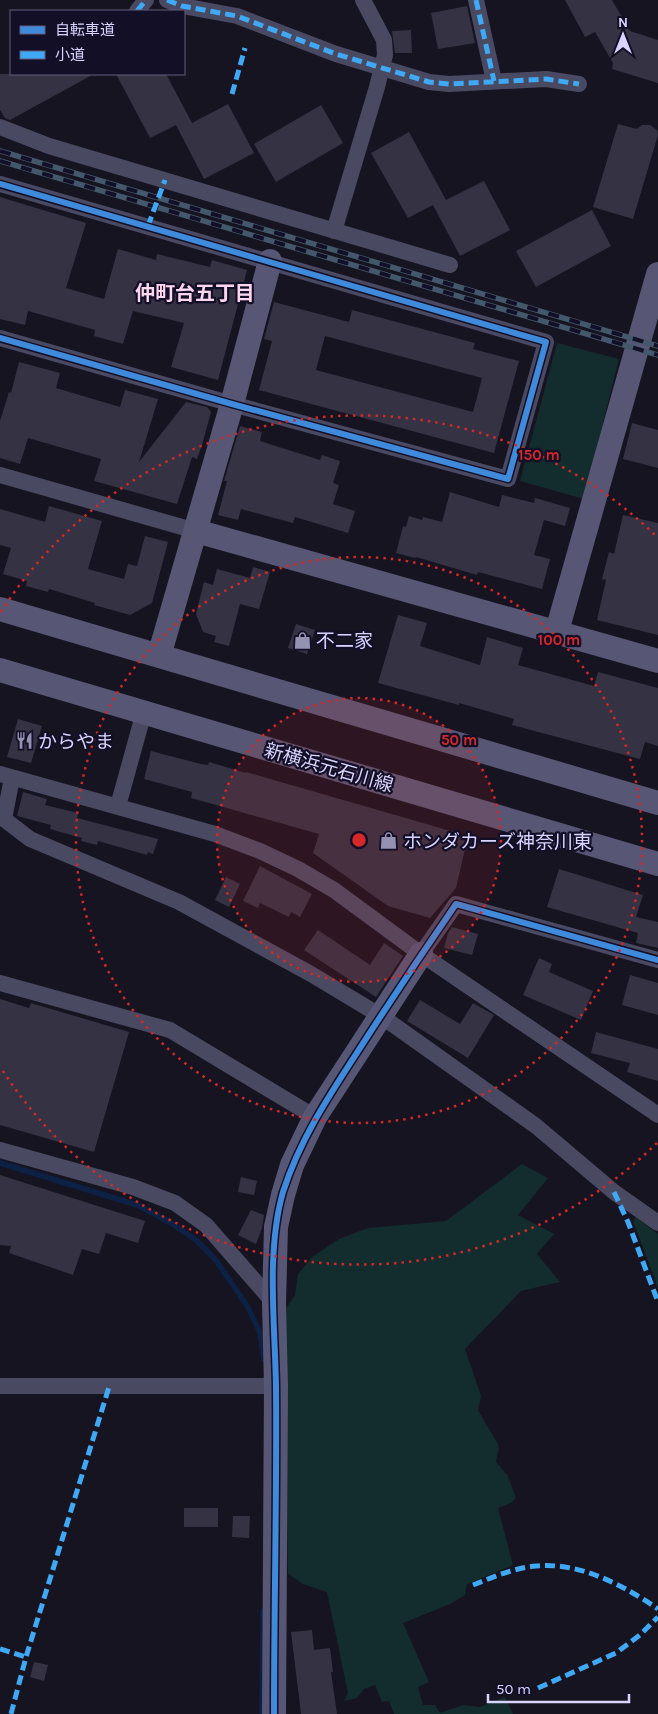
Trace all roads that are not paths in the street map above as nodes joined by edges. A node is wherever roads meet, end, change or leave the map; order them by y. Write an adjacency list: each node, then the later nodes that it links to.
1 (146, 0): 5 (street)
2 (167, 0): 6 (street)
3 (363, 0): 10 (street)
4 (476, 0): 6 (street)
5 (138, 10)
6 (494, 82): 7 (street)
7 (579, 84)
8 (0, 127): 10 (street)
9 (0, 184): 11 (street)
10 (334, 230): 12 (street)
11 (270, 261): 15 (street); 15 (street)
12 (450, 265)
13 (658, 274): 19 (street)
14 (0, 338): 15 (street)
15 (232, 404): 17 (street)
16 (0, 475): 17 (street)
17 (196, 531): 19 (street); 20 (street)
18 (0, 609): 20 (street)
19 (557, 631): 21 (street)
20 (160, 656): 25 (street)
21 (658, 660)
22 (0, 670): 23 (street, 新横浜元石川線)
23 (144, 712): 26 (street); 27 (street, 新横浜元石川線)
24 (6, 776): 26 (street); 31 (street)
25 (658, 803)
26 (118, 806): 28 (street)
27 (658, 864)
28 (421, 954): 29 (street); 31 (street); 32 (street)
29 (658, 960)
30 (0, 983): 33 (street)
31 (381, 1016): 33 (street); 35 (street)
32 (658, 1115)
33 (315, 1117): 36 (street)
34 (0, 1150): 36 (street)
35 (658, 1223)
36 (274, 1303): 38 (street)
37 (0, 1386): 38 (street)
38 (266, 1386): 39 (street)
39 (274, 1714)

